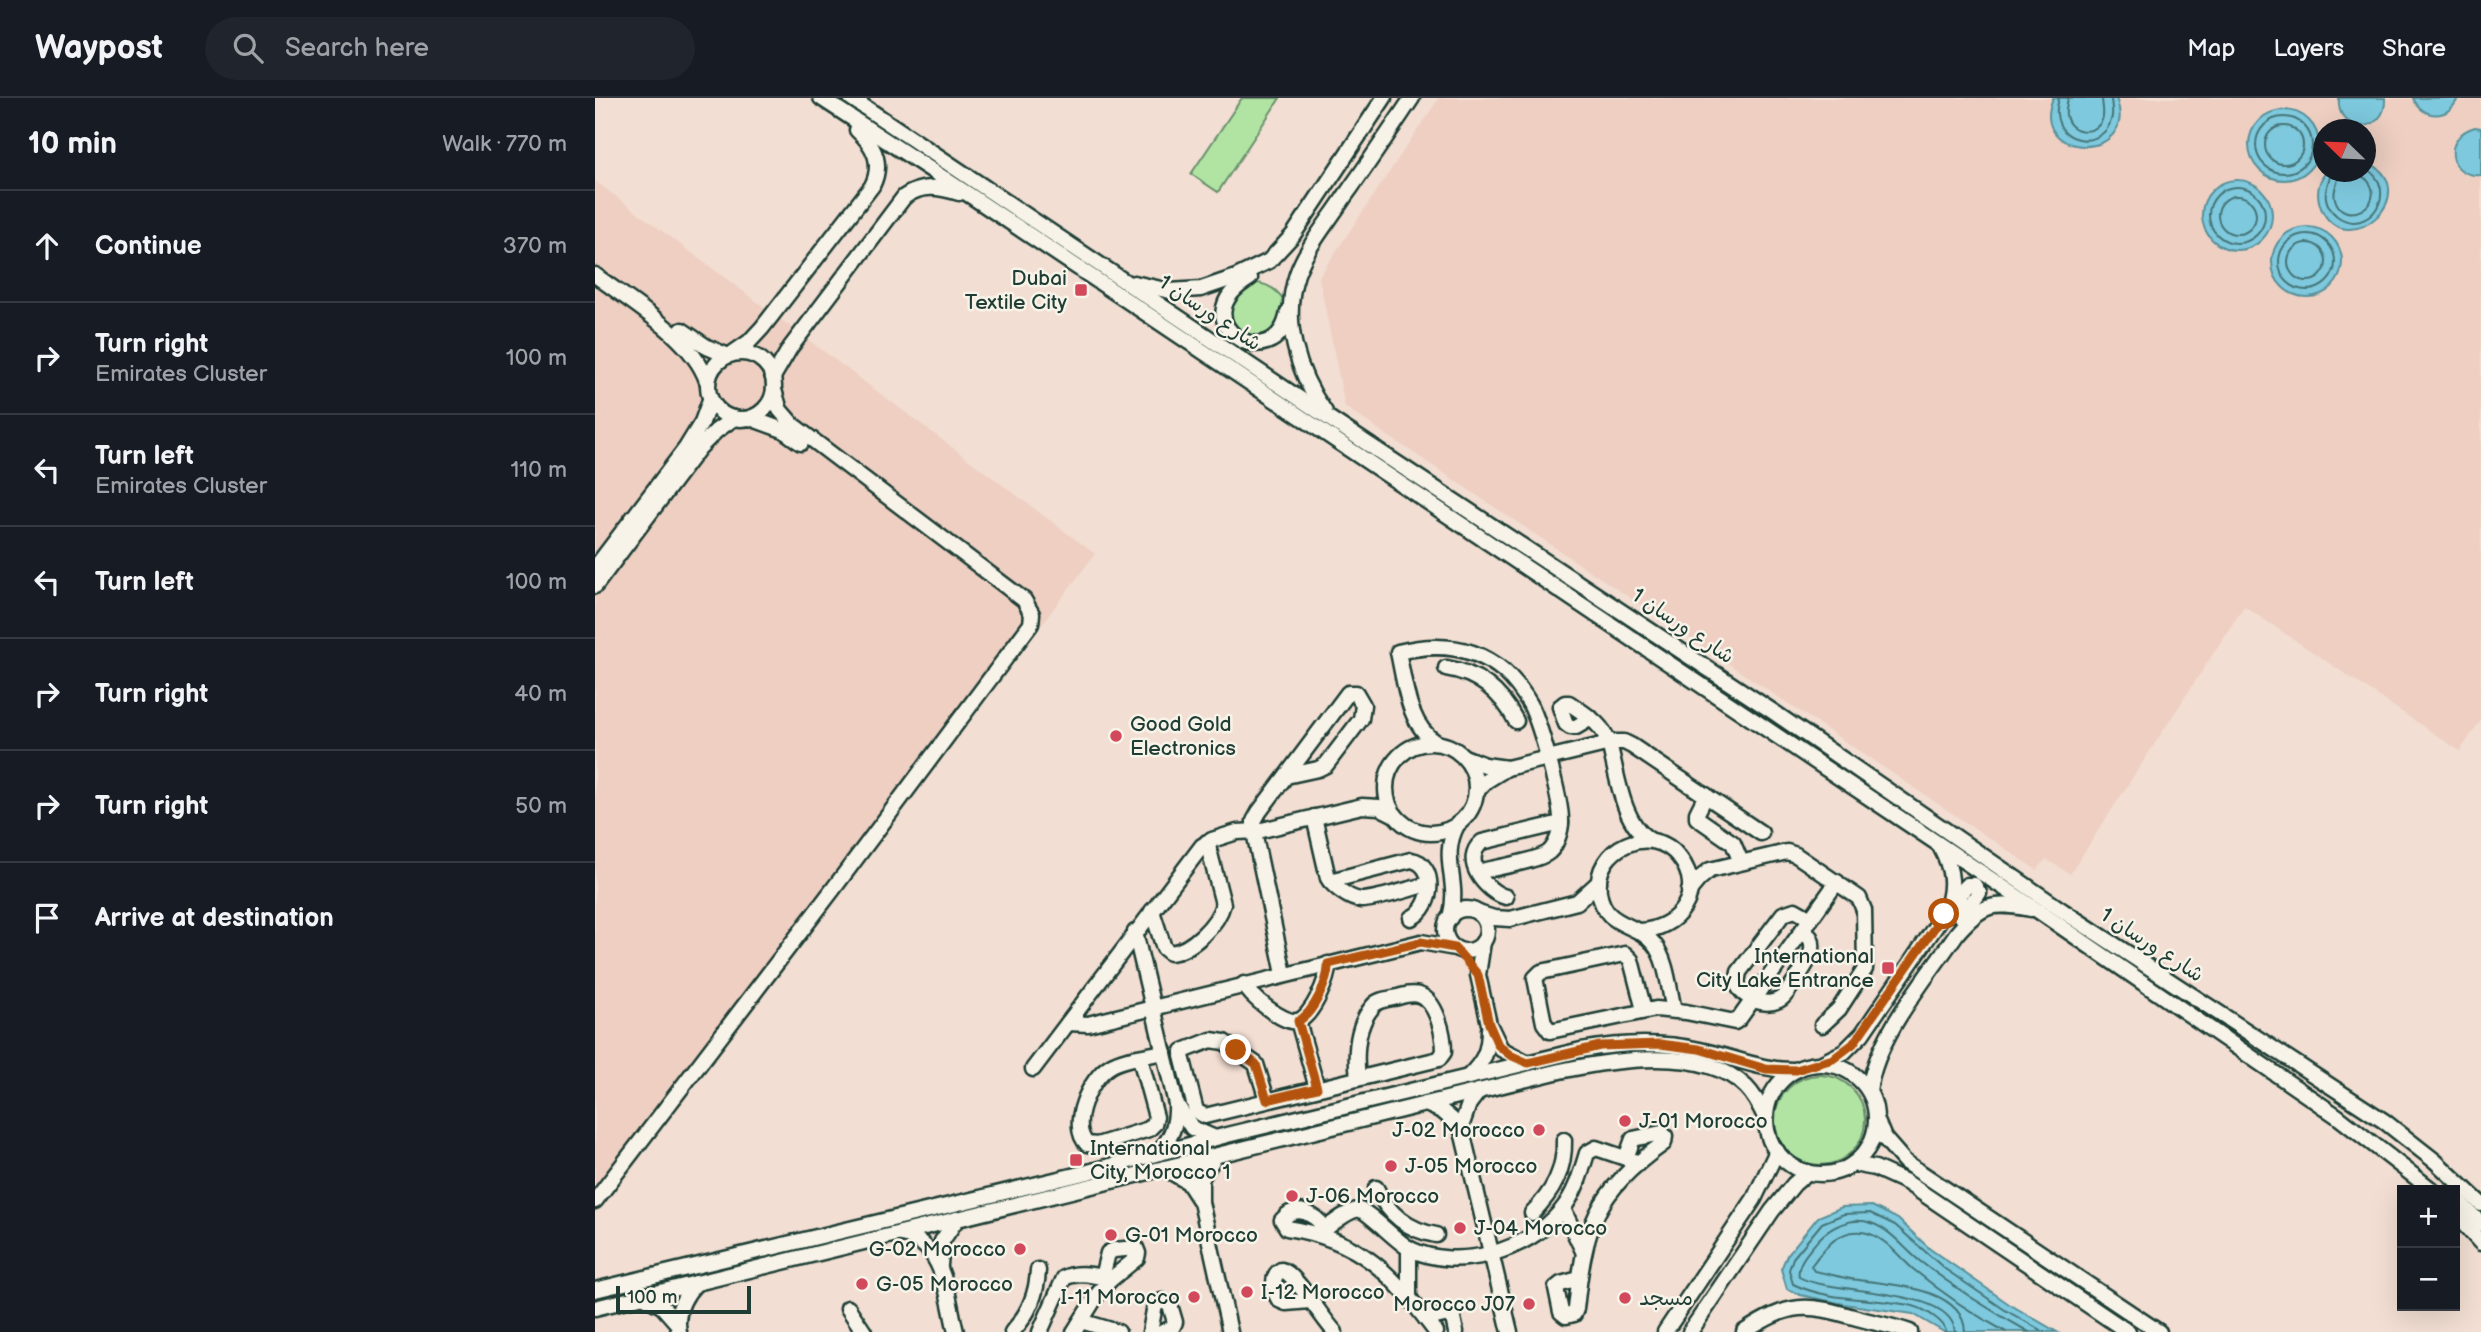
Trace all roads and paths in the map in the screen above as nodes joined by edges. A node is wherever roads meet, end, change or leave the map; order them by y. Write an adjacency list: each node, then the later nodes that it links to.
1 (851, 98): 9 (street, شارع ورسان 1)
2 (1384, 98): 6 (street)
3 (1412, 98): 8 (street)
4 (821, 99): 5 (street, شارع ورسان 1); 10 (street)
5 (974, 198): 12 (street); 48 (street, شارع ورسان 1)
6 (1269, 261): 8 (street); 9 (street)
7 (598, 271): 10 (street); 11 (street)
8 (1296, 276): 16 (street)
9 (1118, 277): 16 (street, شارع ورسان 1)
10 (729, 354): 11 (street); 12 (street)
11 (707, 381): 13 (street)
12 (773, 384): 15 (street); 123 (street)
13 (710, 400): 14 (street); 17 (street)
14 (734, 418): 15 (street); 17 (street)
15 (750, 418): 18 (street)
16 (1329, 419): 126 (street, شارع ورسان 1)
17 (695, 445): 19 (street); 20 (street)
18 (881, 503)
19 (595, 568)
20 (595, 586)
21 (1446, 668): 23 (street)
22 (1503, 670): 23 (street); 25 (street); 31 (street)
23 (1490, 687): 26 (street)
24 (1591, 718): 28 (street)
25 (1415, 721): 27 (street); 29 (street)
26 (1516, 721)
27 (1437, 743): 29 (street); 30 (street)
28 (1609, 743): 31 (street); 36 (street); 40 (street)
29 (1404, 752): 34 (street)
30 (1464, 757): 32 (street); 35 (street)
31 (1547, 758): 32 (street); 41 (street)
32 (1507, 768): 35 (street)
33 (1286, 776): 33 (street); 43 (street)
34 (1387, 779): 37 (street); 38 (street)
35 (1476, 792): 42 (street)
36 (1706, 795): 45 (street); 52 (street)
37 (1362, 806): 38 (street); 39 (street)
38 (1395, 815): 44 (street)
39 (1314, 817): 43 (street); 55 (street)
40 (1629, 818): 46 (street); 49 (street)
41 (1561, 823): 54 (street); 54 (street)
42 (1457, 825): 44 (street); 50 (street)
43 (1254, 832): 47 (street); 81 (street)
44 (1425, 833): 50 (street)
45 (1761, 833)
46 (1650, 840): 49 (street); 51 (street)
47 (1207, 842): 65 (street); 65 (street)
48 (1938, 844): 64 (street, شارع ورسان 1); 72 (street)
49 (1619, 848): 57 (street)
50 (1448, 857): 59 (street)
51 (1681, 859): 53 (street); 60 (street)
52 (1741, 862): 53 (street); 56 (street)
53 (1710, 870): 60 (street)
54 (1478, 872): 61 (street)
55 (1330, 881): 58 (street); 58 (street)
56 (1837, 882): 71 (street); 91 (street)
57 (1599, 883): 62 (street); 63 (street)
58 (1429, 884): 67 (street)
59 (1455, 887): 66 (street); 69 (street)
60 (1689, 891): 70 (street)
61 (1506, 897)
62 (1577, 902): 63 (street); 68 (street)
63 (1605, 909): 73 (street)
64 (2037, 910): 79 (street); 119 (street, شارع ورسان 1)
65 (1152, 911): 74 (street)
66 (1475, 912): 68 (street); 69 (street); 75 (street)
67 (1411, 918)
68 (1510, 919): 75 (street)
69 (1449, 920): 76 (street); 77 (street)
70 (1673, 920): 73 (street); 78 (street)
71 (1807, 924): 84 (street); 84 (street); 84 (street)
72 (1935, 927): 79 (street); 95 (street)
73 (1639, 931): 78 (street)
74 (1135, 932): 85 (street); 89 (street)
75 (1484, 941): 77 (street); 82 (street)
76 (1421, 942): 77 (street); 80 (street)
77 (1457, 949): 82 (street)
78 (1660, 953): 87 (street)
79 (1942, 956): 102 (street)
80 (1328, 964): 81 (street); 88 (street)
81 (1284, 974): 83 (street)
82 (1478, 975): 90 (street)
83 (1244, 984): 85 (street); 88 (street)
84 (1753, 999): 87 (street)
85 (1153, 1008): 89 (street); 92 (street)
86 (1644, 1010): 86 (street); 87 (street)
87 (1674, 1010)
88 (1298, 1021): 100 (street)
89 (1068, 1023): 96 (street)
90 (1489, 1024): 94 (street); 98 (street)
91 (1822, 1025)
92 (1164, 1052): 93 (street); 104 (street)
93 (1140, 1058): 93 (street)
94 (1528, 1063): 97 (street); 98 (street)
95 (1821, 1064): 97 (street); 102 (street)
96 (1033, 1069)
97 (1796, 1070): 106 (street)
98 (1468, 1076): 109 (street)
99 (1358, 1078): 99 (street); 100 (street)
100 (1317, 1088): 103 (street)
101 (1479, 1091): 105 (street); 106 (street); 108 (street)
102 (1869, 1091): 107 (street)
103 (1267, 1100): 103 (street)
104 (1176, 1104): 109 (street); 112 (street)
105 (1426, 1104): 108 (street); 113 (street)
106 (1766, 1119): 111 (street)
107 (1876, 1119): 114 (street); 175 (street)
108 (1461, 1127): 139 (street)
109 (1216, 1138): 112 (street)
110 (1563, 1140): 118 (street)
111 (1777, 1151): 117 (street); 170 (street)
112 (1159, 1153): 116 (street)
113 (1215, 1156): 115 (street); 124 (street)
114 (1853, 1164): 117 (street); 174 (street)
115 (1164, 1168): 122 (street); 124 (street)
116 (1089, 1172): 122 (street); 133 (street)
117 (1808, 1172): 171 (street)
118 (1558, 1180): 120 (street); 128 (street)
119 (2426, 1185)
120 (1575, 1187): 127 (street); 140 (street)
121 (1376, 1188): 130 (street)
122 (1060, 1193): 129 (street)
123 (595, 1201)
124 (1201, 1202): 165 (street)
125 (2460, 1203): 132 (street)
126 (2481, 1204)
127 (1563, 1209): 139 (street); 140 (street)
128 (1532, 1213)
129 (957, 1219): 134 (street); 142 (street)
130 (1399, 1219): 135 (street); 136 (street)
131 (2460, 1219): 137 (street)
132 (2481, 1224)
133 (828, 1233): 141 (street); 146 (street)
134 (900, 1233): 141 (street); 142 (street)
135 (1389, 1234): 138 (street); 148 (street)
136 (1436, 1235)
137 (2481, 1242)
138 (1409, 1248): 139 (street); 148 (street)
139 (1490, 1253): 169 (street)
140 (1584, 1253): 144 (street)
141 (791, 1259): 145 (street)
142 (940, 1267): 159 (street)
143 (1038, 1270): 150 (street)
144 (1579, 1279)
145 (696, 1283): 147 (street); 157 (street)
146 (595, 1290)
147 (643, 1296): 151 (street); 157 (street)
148 (1409, 1296): 154 (street)
149 (1310, 1301): 155 (street)
150 (1032, 1303): 153 (street); 160 (street)
151 (595, 1308)
152 (848, 1308): 158 (street)
153 (1050, 1312): 156 (street); 161 (street)
154 (1426, 1319): 167 (street); 168 (street)
155 (1322, 1325): 166 (street)
156 (1077, 1326): 162 (street)
157 (678, 1327)
158 (864, 1332)
159 (956, 1332)
160 (1012, 1332)
161 (1040, 1332)
162 (1118, 1332)
163 (1150, 1332): 164 (street)
164 (1163, 1332)
165 (1230, 1332)
166 (1335, 1332)
167 (1436, 1332)
168 (1456, 1332)
169 (1510, 1332)
170 (1665, 1332)
171 (1690, 1332)
172 (1744, 1332): 173 (street)
173 (1910, 1332)
174 (2128, 1332)
175 (2159, 1332)

